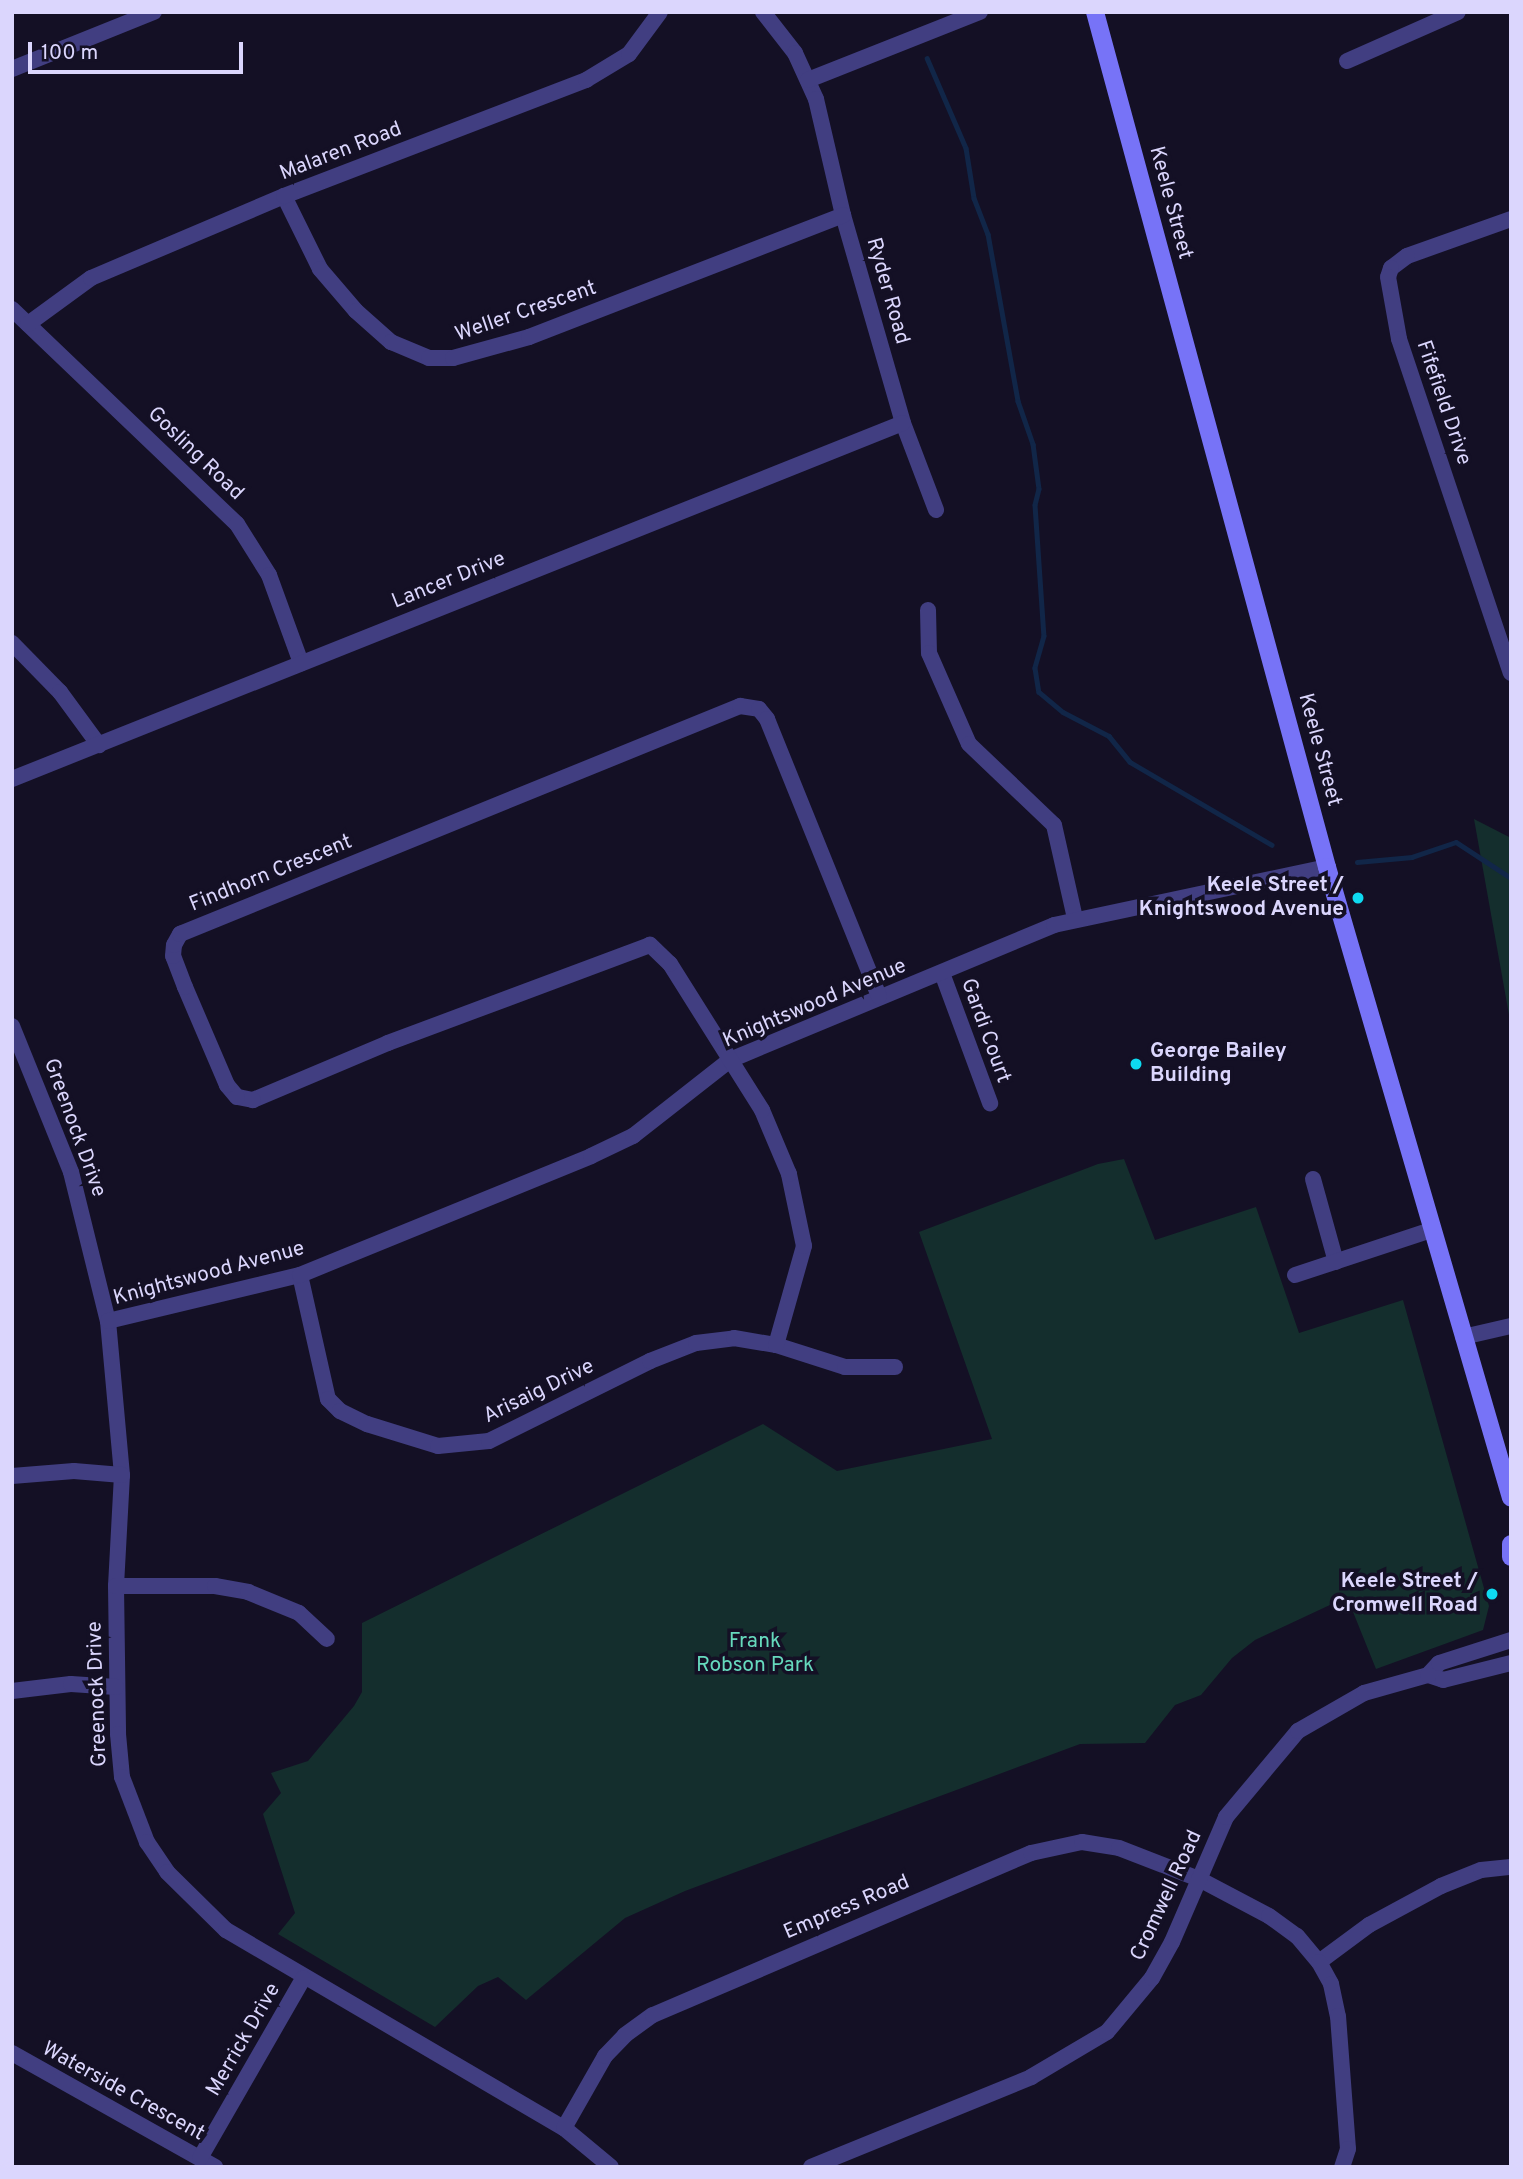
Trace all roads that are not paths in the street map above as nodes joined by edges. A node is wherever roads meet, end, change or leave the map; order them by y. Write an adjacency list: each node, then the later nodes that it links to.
1 (108, 12): 9 (street)
2 (154, 12): 9 (street)
3 (660, 12): 13 (street, Malaren Road)
4 (763, 12): 12 (street, Ryder Road)
5 (980, 12): 12 (street)
6 (1095, 12): 26 (main road, Keele Street)
7 (1458, 12): 8 (street)
8 (1437, 16): 10 (street)
9 (114, 28): 11 (street)
10 (1347, 61)
11 (12, 69)
12 (808, 80): 14 (street, Ryder Road)
13 (284, 197): 14 (street, Weller Crescent); 17 (street, Malaren Road)
14 (844, 215): 18 (street, Ryder Road)
15 (1511, 219): 23 (street, Fifefield Drive)
16 (12, 309): 17 (street, Gosling Road)
17 (28, 324): 22 (street, Gosling Road)
18 (903, 423): 19 (street, Ryder Road); 22 (street, Lancer Drive)
19 (936, 510)
20 (928, 610): 27 (street)
21 (12, 643): 24 (street)
22 (301, 663): 24 (street, Lancer Drive)
23 (1511, 673)
24 (99, 745): 25 (street, Lancer Drive)
25 (12, 779)
26 (1327, 866): 27 (street, Knightswood Avenue); 34 (main road, Keele Street)
27 (1074, 918): 28 (street, Knightswood Avenue)
28 (942, 973): 29 (street, Knightswood Avenue); 32 (street, Gardi Court)
29 (879, 996): 31 (street, Knightswood Avenue); 31 (street, Findhorn Crescent)
30 (12, 1026): 38 (street, Greenock Drive)
31 (730, 1060): 36 (street, Knightswood Avenue); 41 (street)
32 (990, 1103)
33 (1313, 1179): 35 (street)
34 (1431, 1230): 35 (street); 40 (main road, Keele Street)
35 (1336, 1262): 37 (street)
36 (300, 1275): 38 (street, Knightswood Avenue); 41 (street, Arisaig Drive)
37 (1295, 1275)
38 (108, 1321): 43 (street, Greenock Drive)
39 (1511, 1326): 40 (street)
40 (1462, 1337): 45 (main road, Keele Street)
41 (776, 1345): 42 (street, Arisaig Drive)
42 (895, 1367)
43 (121, 1475): 44 (street); 48 (street, Greenock Drive)
44 (12, 1476)
45 (1511, 1498)
46 (1511, 1544): 47 (main road)
47 (1511, 1557)
48 (116, 1586): 49 (street); 53 (street, Greenock Drive)
49 (327, 1639)
50 (1511, 1640): 52 (street, Cromwell Road)
51 (1511, 1664): 52 (street, Cromwell Road)
52 (1428, 1675): 56 (street, Cromwell Road)
53 (116, 1687): 54 (street); 58 (street, Greenock Drive)
54 (12, 1691)
55 (1511, 1867): 57 (street)
56 (1199, 1880): 57 (street, Empress Road); 60 (street, Empress Road); 63 (street, Cromwell Road)
57 (1319, 1962): 64 (street, Empress Road)
58 (303, 1979): 60 (street, Greenock Drive); 61 (street, Merrick Drive)
59 (12, 2053): 61 (street, Waterside Crescent)
60 (564, 2128): 62 (street, Greenock Drive)
61 (207, 2162)
62 (611, 2167)
63 (811, 2167)
64 (1342, 2167)

